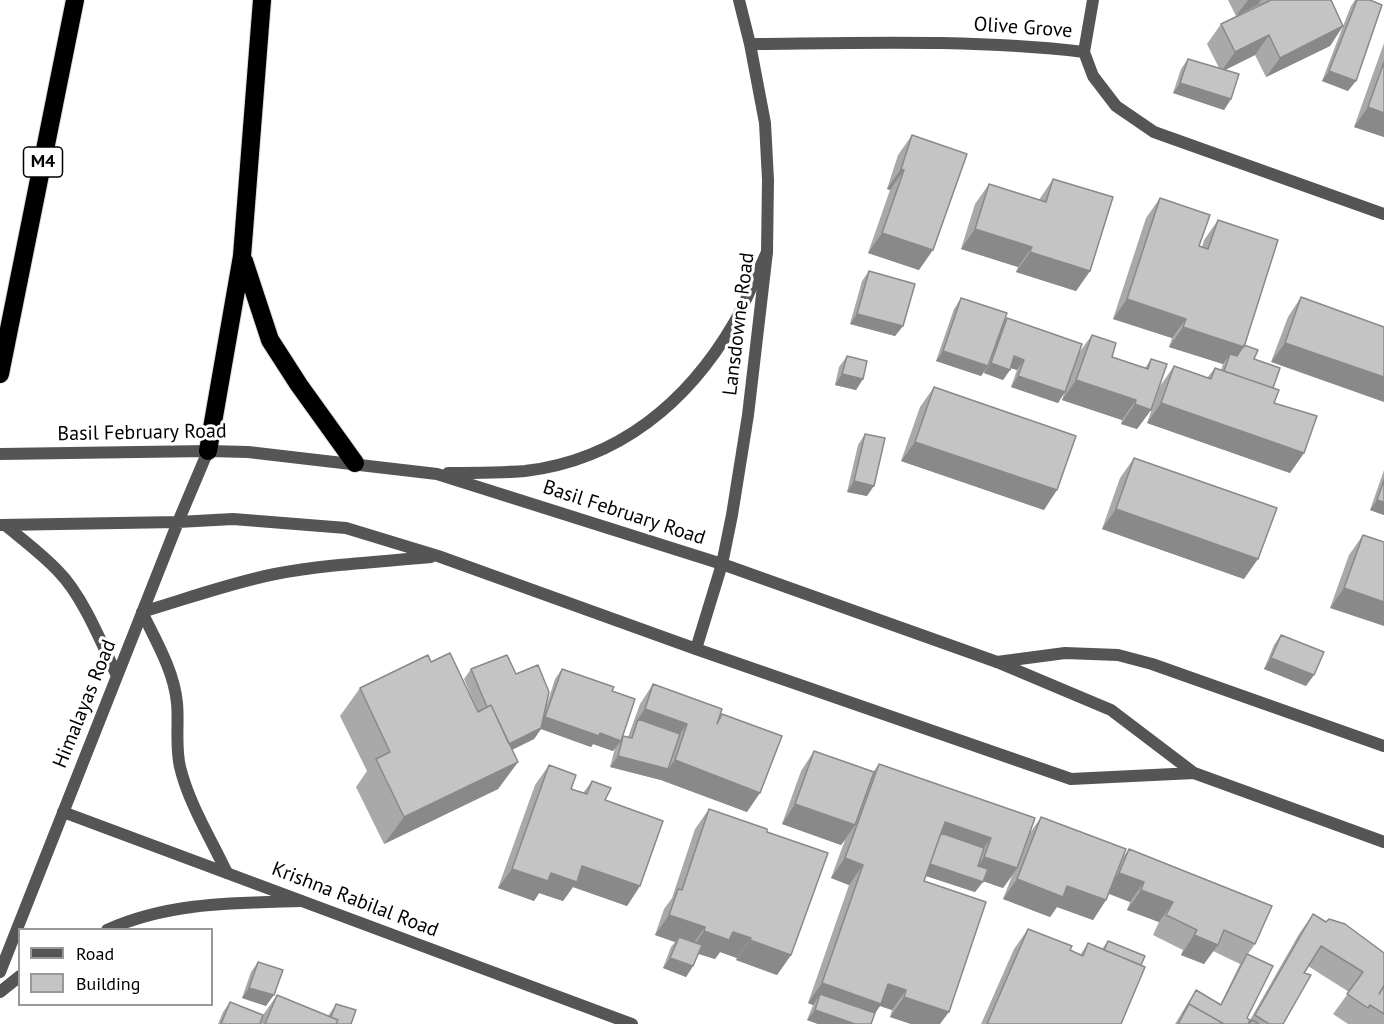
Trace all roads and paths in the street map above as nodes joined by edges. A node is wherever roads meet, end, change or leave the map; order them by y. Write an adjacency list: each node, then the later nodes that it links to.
1 (75, 0): 10 (highway, M4)
2 (262, 0): 9 (highway)
3 (739, 0): 5 (street, Lansdowne Road)
4 (1093, 0): 6 (street)
5 (750, 44): 6 (street, Olive Grove); 8 (street, Lansdowne Road)
6 (1084, 52): 7 (street, Olive Grove)
7 (1384, 213)
8 (768, 252): 14 (street); 18 (street, Lansdowne Road)
9 (243, 256): 11 (highway); 13 (highway)
10 (0, 375)
11 (208, 451): 12 (street, Basil February Road); 13 (street, Basil February Road); 15 (street, Himalayas Road)
12 (0, 454)
13 (356, 463): 14 (street, Basil February Road)
14 (437, 474): 18 (street, Basil February Road)
15 (178, 522): 16 (street, Basil February Road); 17 (street, Basil February Road); 19 (street, Himalayas Road)
16 (3, 525): 22 (street)
17 (438, 556): 19 (street); 20 (street, Basil February Road)
18 (722, 564): 20 (street, Lansdowne Road); 21 (street, Basil February Road)
19 (142, 612): 22 (street, Himalayas Road); 27 (street)
20 (696, 650): 24 (street, Basil February Road)
21 (997, 662): 23 (street); 24 (street, Basil February Road)
22 (117, 676): 25 (street, Himalayas Road)
23 (1384, 746)
24 (1194, 773): 26 (street, Basil February Road)
25 (63, 812): 27 (street, Krishna Rabilal Road); 30 (street, Himalayas Road)
26 (1384, 842)
27 (227, 873): 28 (street, Krishna Rabilal Road)
28 (302, 901): 29 (street); 33 (street, Krishna Rabilal Road)
29 (111, 928)
30 (0, 972)
31 (18, 978): 32 (street)
32 (0, 992)
33 (632, 1024)

